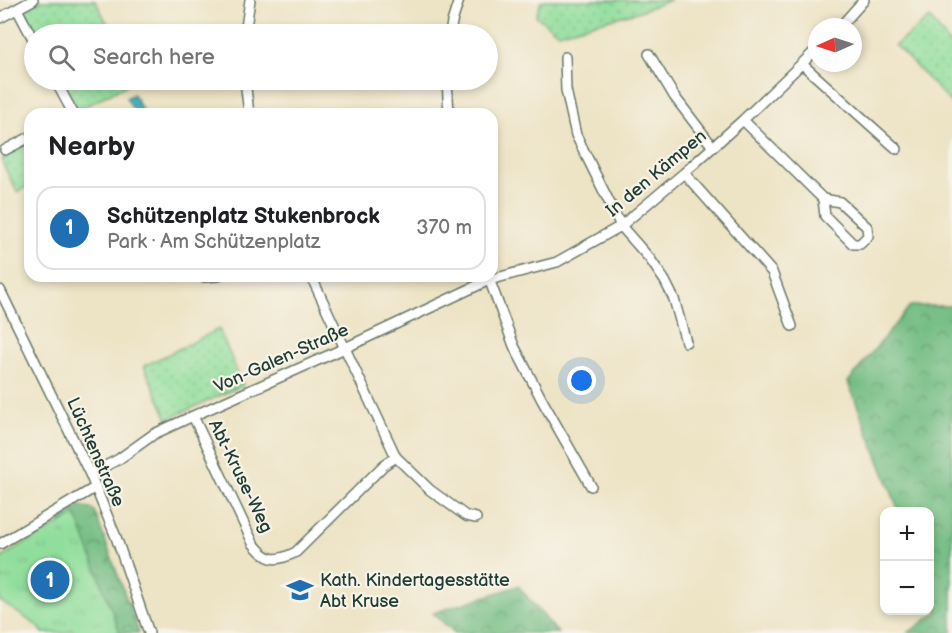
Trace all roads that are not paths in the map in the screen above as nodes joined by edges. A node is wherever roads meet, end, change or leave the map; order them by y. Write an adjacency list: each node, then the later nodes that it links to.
1 (33, 0): 5 (street)
2 (250, 0): 9 (street)
3 (459, 0): 10 (street)
4 (864, 0): 7 (street)
5 (17, 9): 6 (street); 8 (street)
6 (0, 18)
7 (848, 18)
8 (25, 24)
9 (246, 24)
10 (452, 24)
11 (649, 54): 23 (street)
12 (565, 57): 28 (street)
13 (808, 58): 14 (street, In den Kämpen)
14 (802, 64): 21 (street, In den Kämpen); 24 (street)
15 (60, 90): 18 (street)
16 (245, 90): 19 (street)
17 (448, 90): 20 (street)
18 (70, 108)
19 (248, 108)
20 (449, 108)
21 (743, 120): 23 (street, In den Kämpen); 27 (street)
22 (24, 140): 25 (street)
23 (713, 147): 26 (street, In den Kämpen)
24 (897, 149)
25 (5, 150)
26 (684, 173): 28 (street, In den Kämpen); 34 (street)
27 (823, 199): 27 (street)
28 (621, 226): 29 (street, In den Kämpen); 35 (street)
29 (498, 276)
30 (314, 282): 36 (street)
31 (480, 282): 36 (street, Von-Galen-Straße)
32 (490, 282): 40 (street)
33 (0, 290): 39 (street, Lüchtenstraße)
34 (792, 326)
35 (686, 342)
36 (345, 348): 37 (street, Von-Galen-Straße); 38 (street)
37 (194, 416): 38 (street, Abt-Kruse-Weg); 39 (street, Von-Galen-Straße)
38 (396, 457): 42 (street)
39 (90, 474): 41 (street, Lüchtenstraße)
40 (591, 486)
41 (96, 487): 43 (street); 44 (street, Lüchtenstraße)
42 (476, 518)
43 (0, 544)
44 (149, 633)

